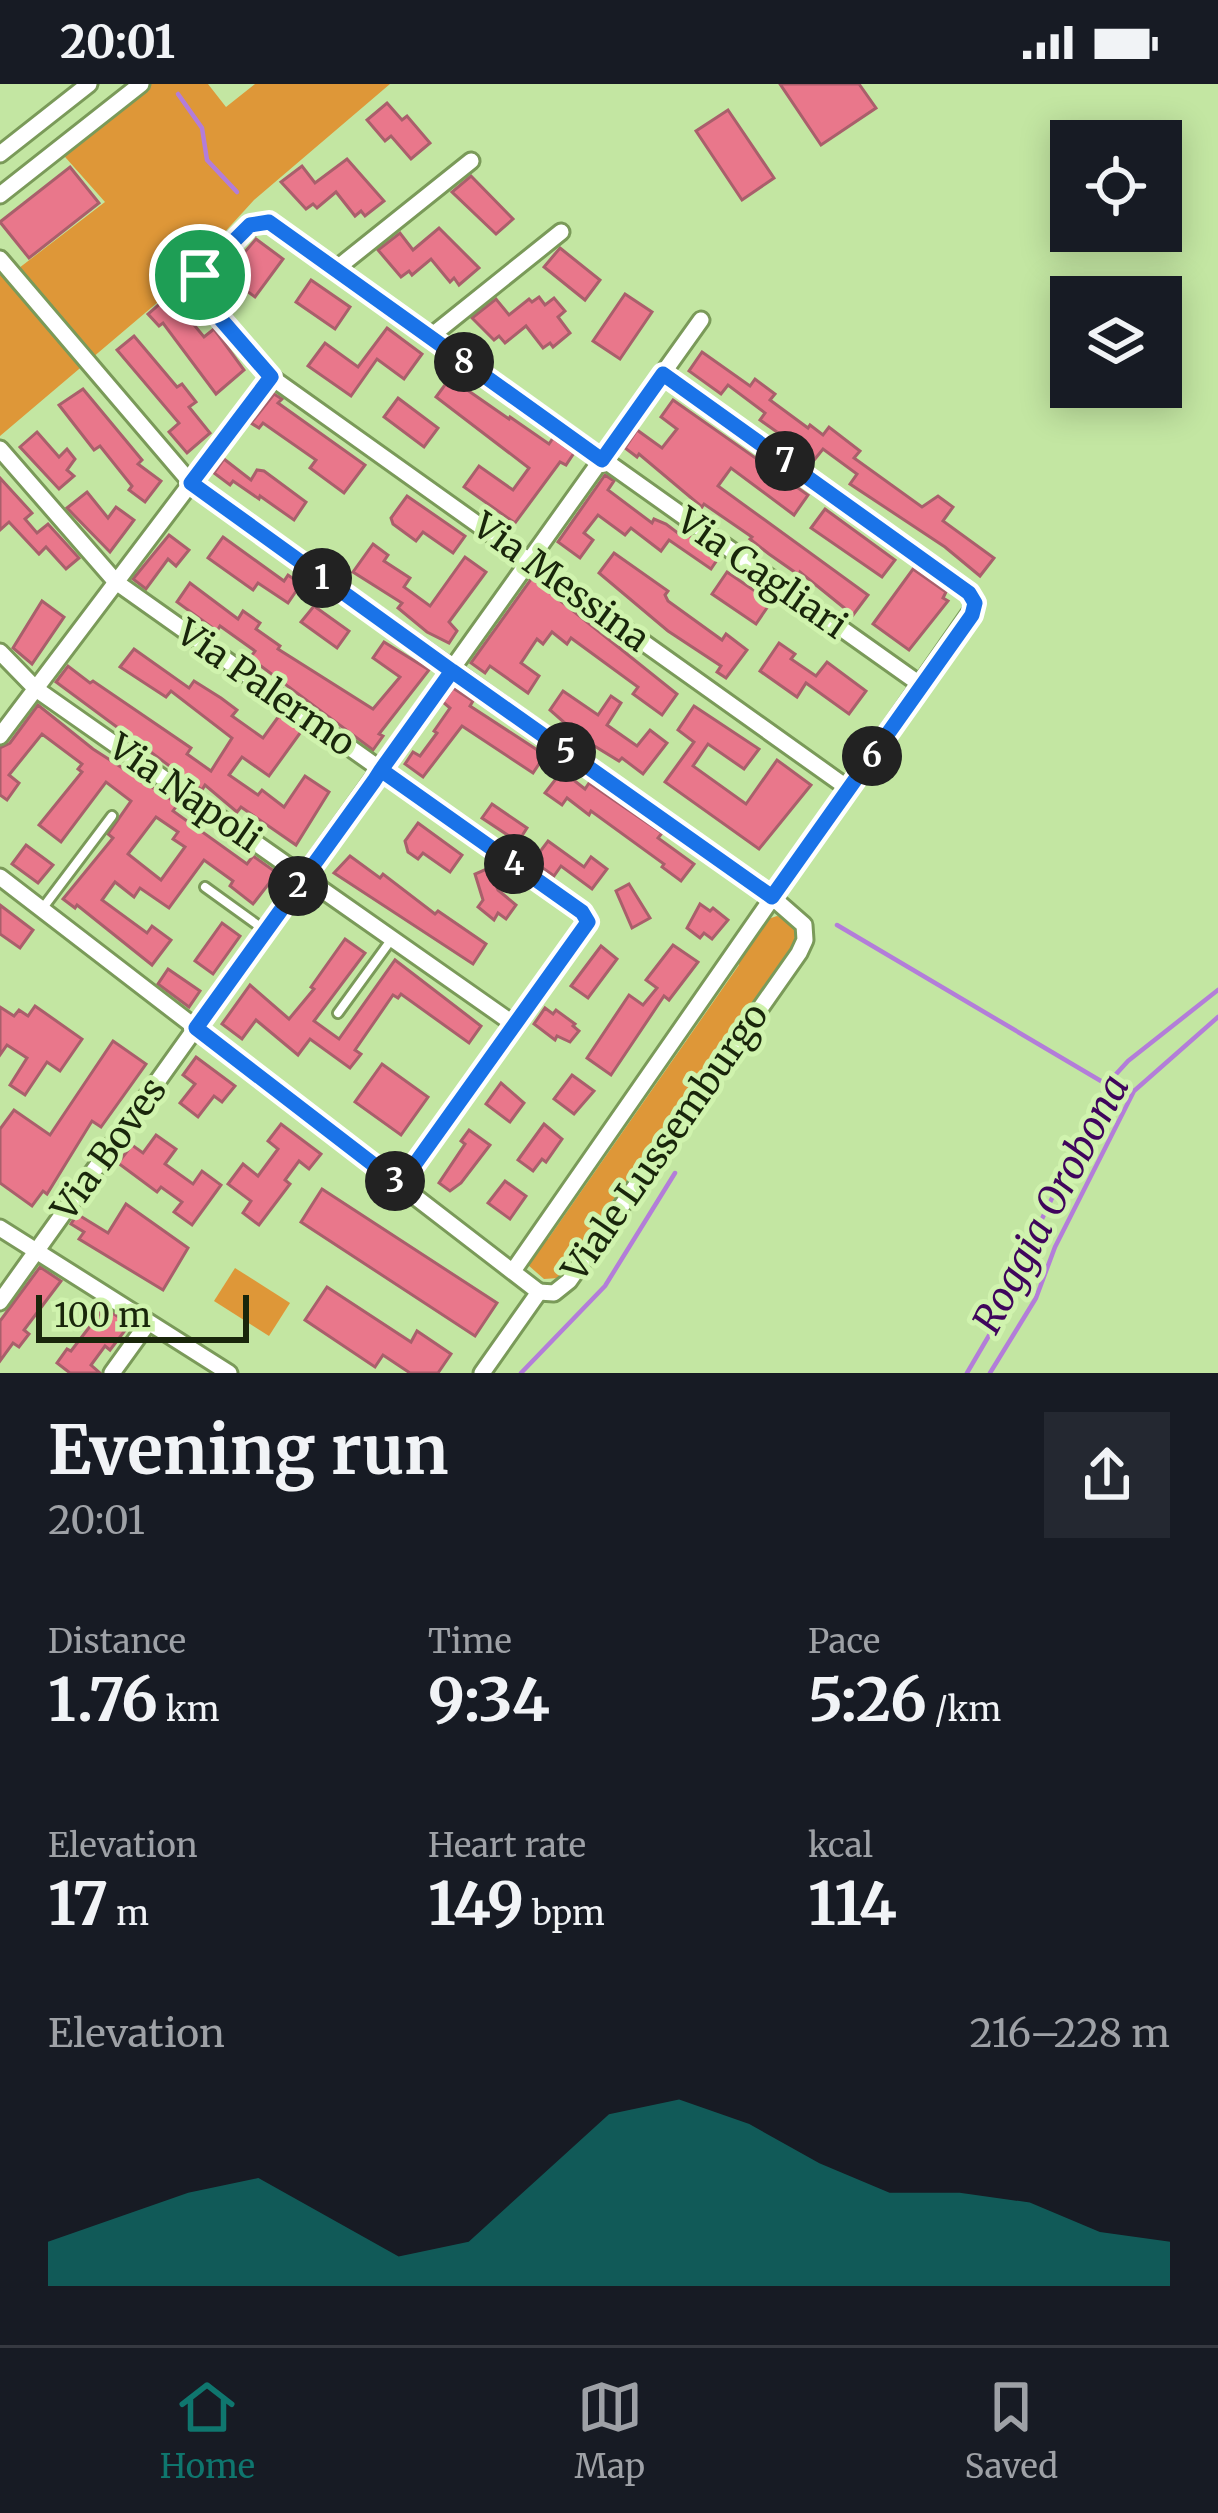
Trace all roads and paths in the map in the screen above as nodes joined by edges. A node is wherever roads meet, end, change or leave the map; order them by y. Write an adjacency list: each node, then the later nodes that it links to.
1 (89, 84): 3 (street)
2 (141, 84): 5 (street)
3 (0, 154)
4 (471, 161): 8 (street)
5 (0, 194)
6 (562, 232): 10 (street)
7 (0, 259): 15 (street)
8 (336, 269): 10 (street, Via Cagliari); 12 (street, Via Messina)
9 (701, 320): 11 (street, Via Boves)
10 (430, 337): 14 (street, Via Cagliari)
11 (663, 374): 14 (street, Via Boves); 20 (street, Viale Lussemburgo)
12 (271, 377): 15 (street); 16 (street, Via Messina)
13 (0, 449): 17 (street, Via Palermo)
14 (602, 460): 16 (street, Via Boves); 20 (street, Via Cagliari)
15 (191, 483): 17 (street); 19 (street)
16 (531, 560): 19 (street, Via Boves); 24 (street, Via Messina)
17 (116, 582): 21 (street); 23 (street, Via Palermo)
18 (0, 652): 21 (street, Via Napoli)
19 (452, 671): 23 (street, Via Boves); 29 (street)
20 (921, 686): 24 (street, Viale Lussemburgo)
21 (36, 688): 22 (street); 27 (street, Via Napoli)
22 (0, 736)
23 (381, 770): 27 (street, Via Boves); 34 (street, Via Palermo)
24 (849, 788): 29 (street, Viale Lussemburgo)
25 (112, 817): 30 (lane)
26 (0, 877): 30 (street)
27 (305, 877): 31 (street, Via Boves); 32 (street, Via Napoli)
28 (205, 886): 31 (lane)
29 (772, 897): 39 (street, Viale Lussemburgo); 40 (street, Viale Lussemburgo)
30 (42, 909): 35 (street)
31 (266, 931): 35 (street, Via Boves)
32 (392, 938): 33 (lane); 34 (street, Via Napoli)
33 (338, 1013)
34 (515, 1025): 36 (street)
35 (196, 1028): 36 (street); 38 (street, Via Boves)
36 (400, 1185): 39 (street)
37 (0, 1228): 38 (street)
38 (36, 1251): 41 (street, Via Boves); 42 (street)
39 (513, 1271): 40 (street)
40 (539, 1292): 45 (street, Viale Lussemburgo)
41 (0, 1302)
42 (148, 1323): 43 (street); 44 (street)
43 (112, 1373)
44 (229, 1373)
45 (482, 1373)

